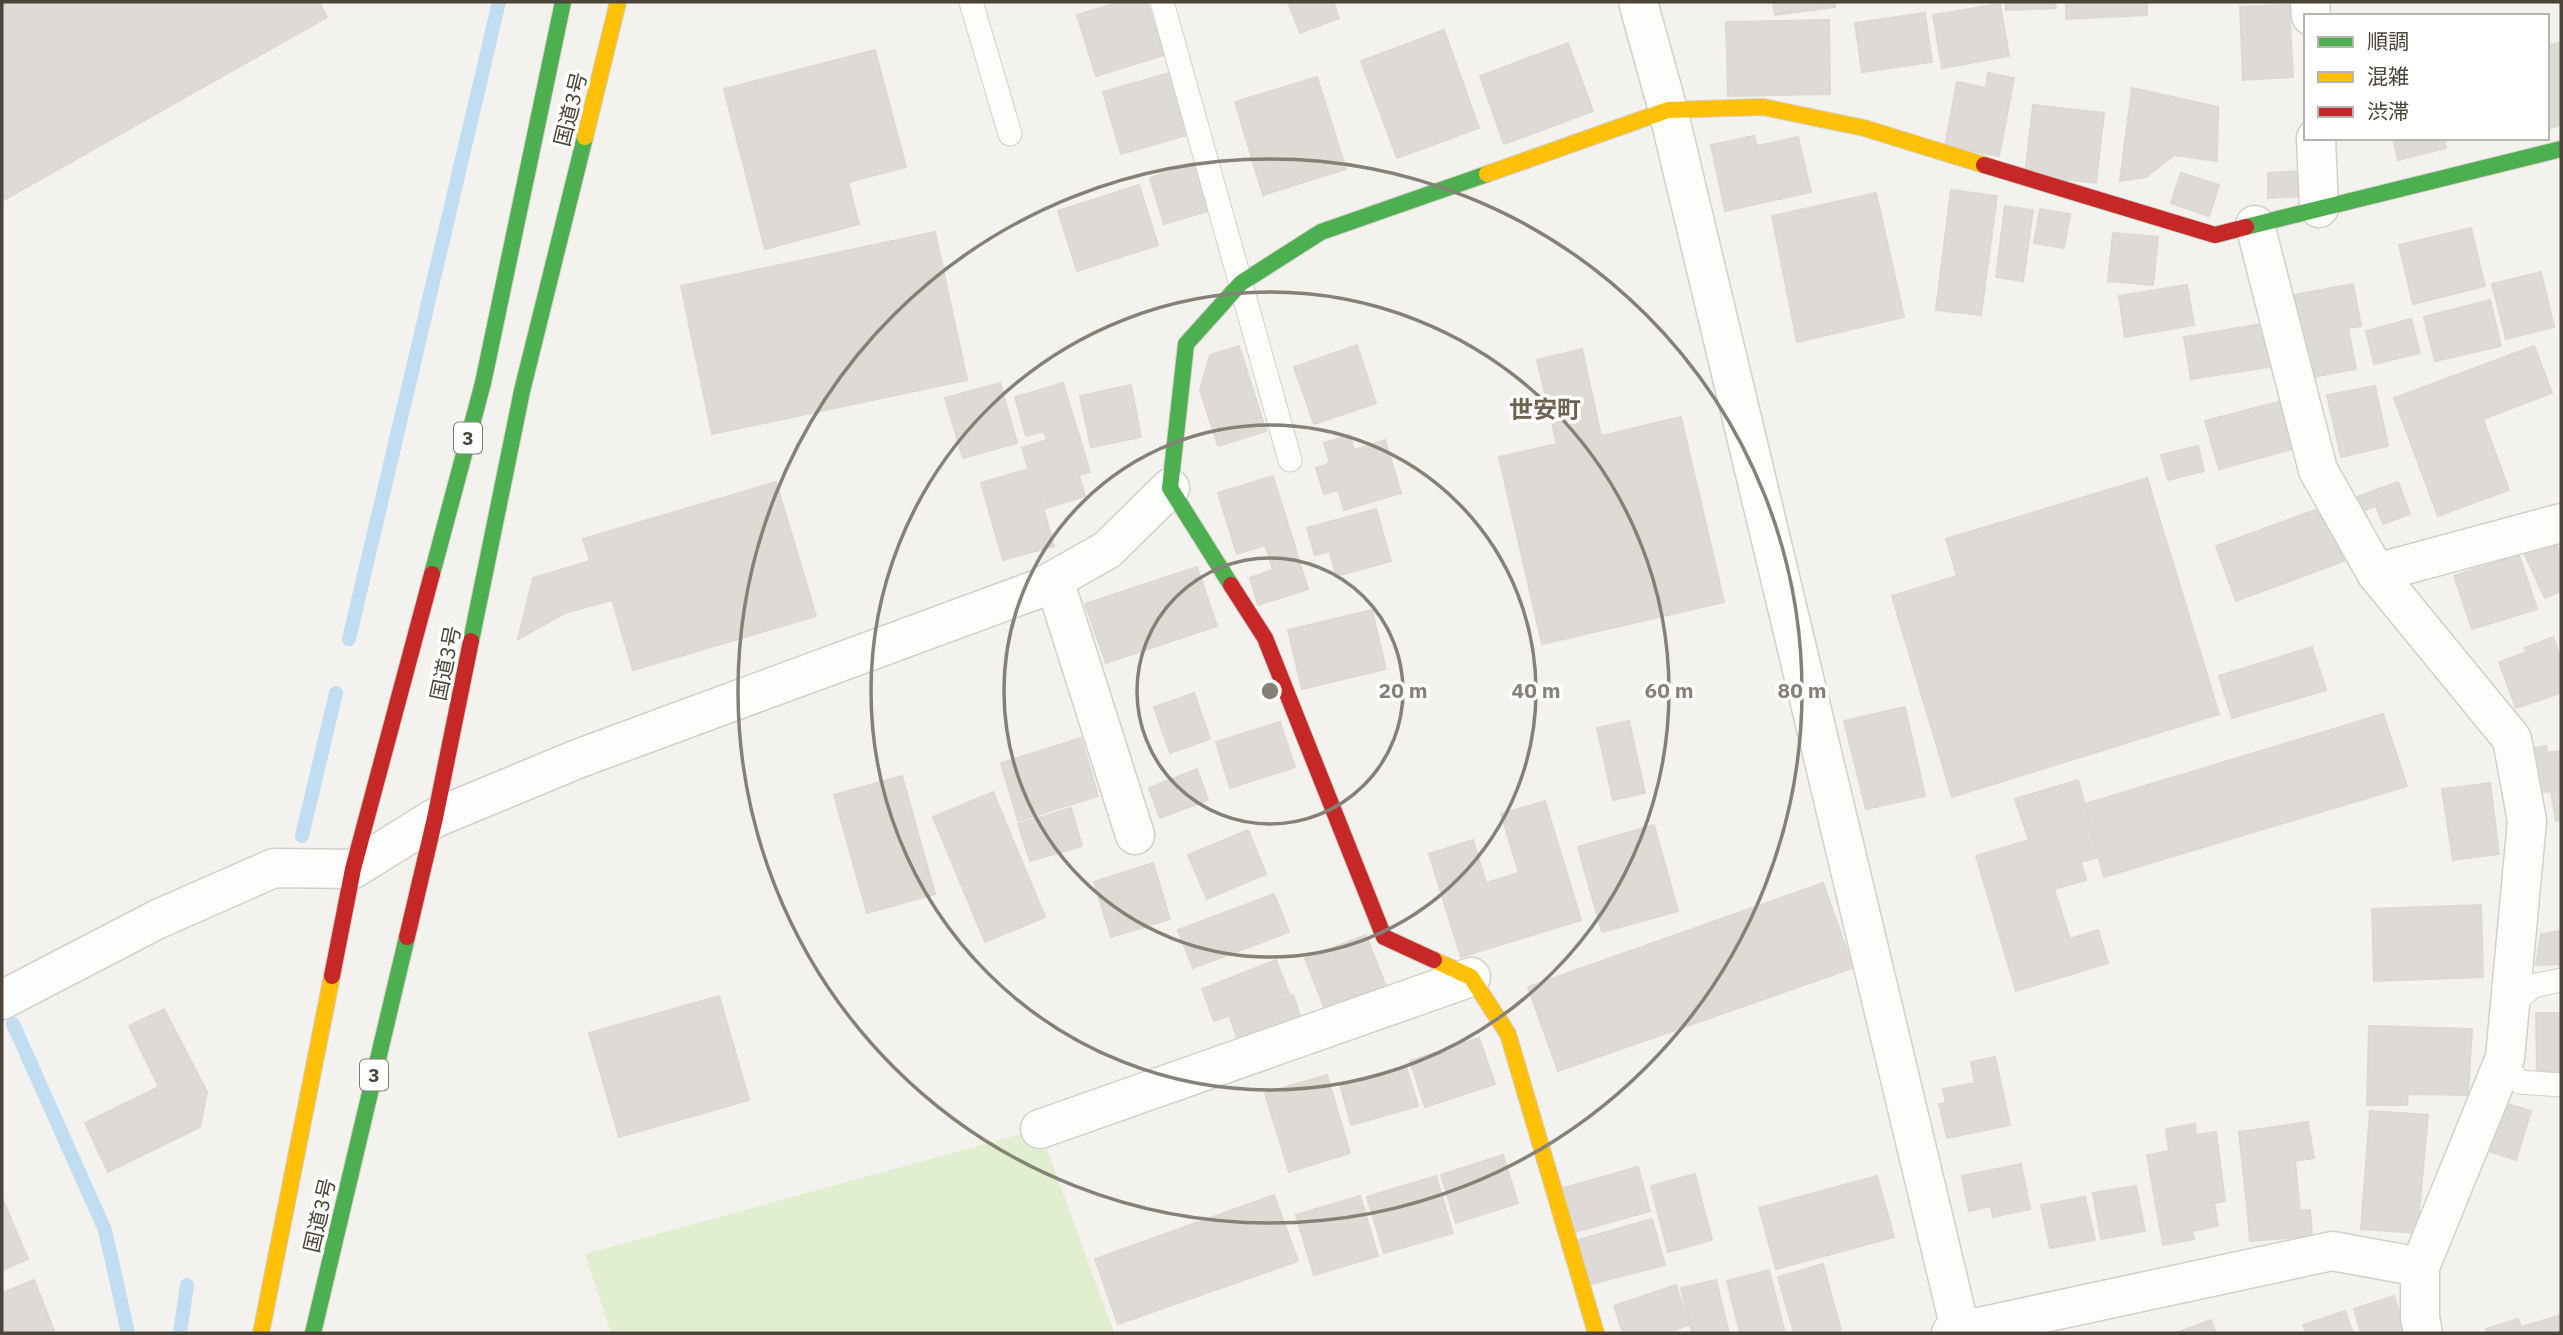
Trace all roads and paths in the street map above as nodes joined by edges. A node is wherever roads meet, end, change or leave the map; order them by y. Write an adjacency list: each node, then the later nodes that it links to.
1 (563, 2): 20 (main road, 国道3号 / 3)
2 (618, 2): 18 (main road, 国道3号 / 3)
3 (971, 2): 7 (lane)
4 (1162, 2): 12 (lane)
5 (1638, 2): 6 (street)
6 (1668, 110): 11 (main road); 12 (main road); 32 (street)
7 (1010, 134)
8 (2316, 140): 10 (street)
9 (2561, 149): 10 (main road)
10 (2319, 208): 11 (main road)
11 (2255, 225): 16 (street)
12 (1241, 283): 13 (lane); 14 (main road)
13 (1290, 460)
14 (1170, 488): 17 (street); 21 (main road)
15 (2561, 523): 16 (street)
16 (2376, 573): 24 (street)
17 (1054, 580): 18 (street); 19 (street)
18 (435, 818): 20 (street); 30 (main road, 国道3号 / 3)
19 (1135, 835)
20 (353, 869): 23 (street); 29 (main road, 国道3号 / 3)
21 (1471, 976): 27 (street); 31 (main road)
22 (2561, 980): 24 (lane)
23 (2, 1000)
24 (2510, 1006): 25 (street)
25 (2502, 1064): 26 (lane); 28 (street)
26 (2561, 1085)
27 (1040, 1129)
28 (2420, 1267): 32 (street); 33 (street)
29 (261, 1333)
30 (313, 1333)
31 (1596, 1333)
32 (1958, 1333)
33 (2423, 1333)

